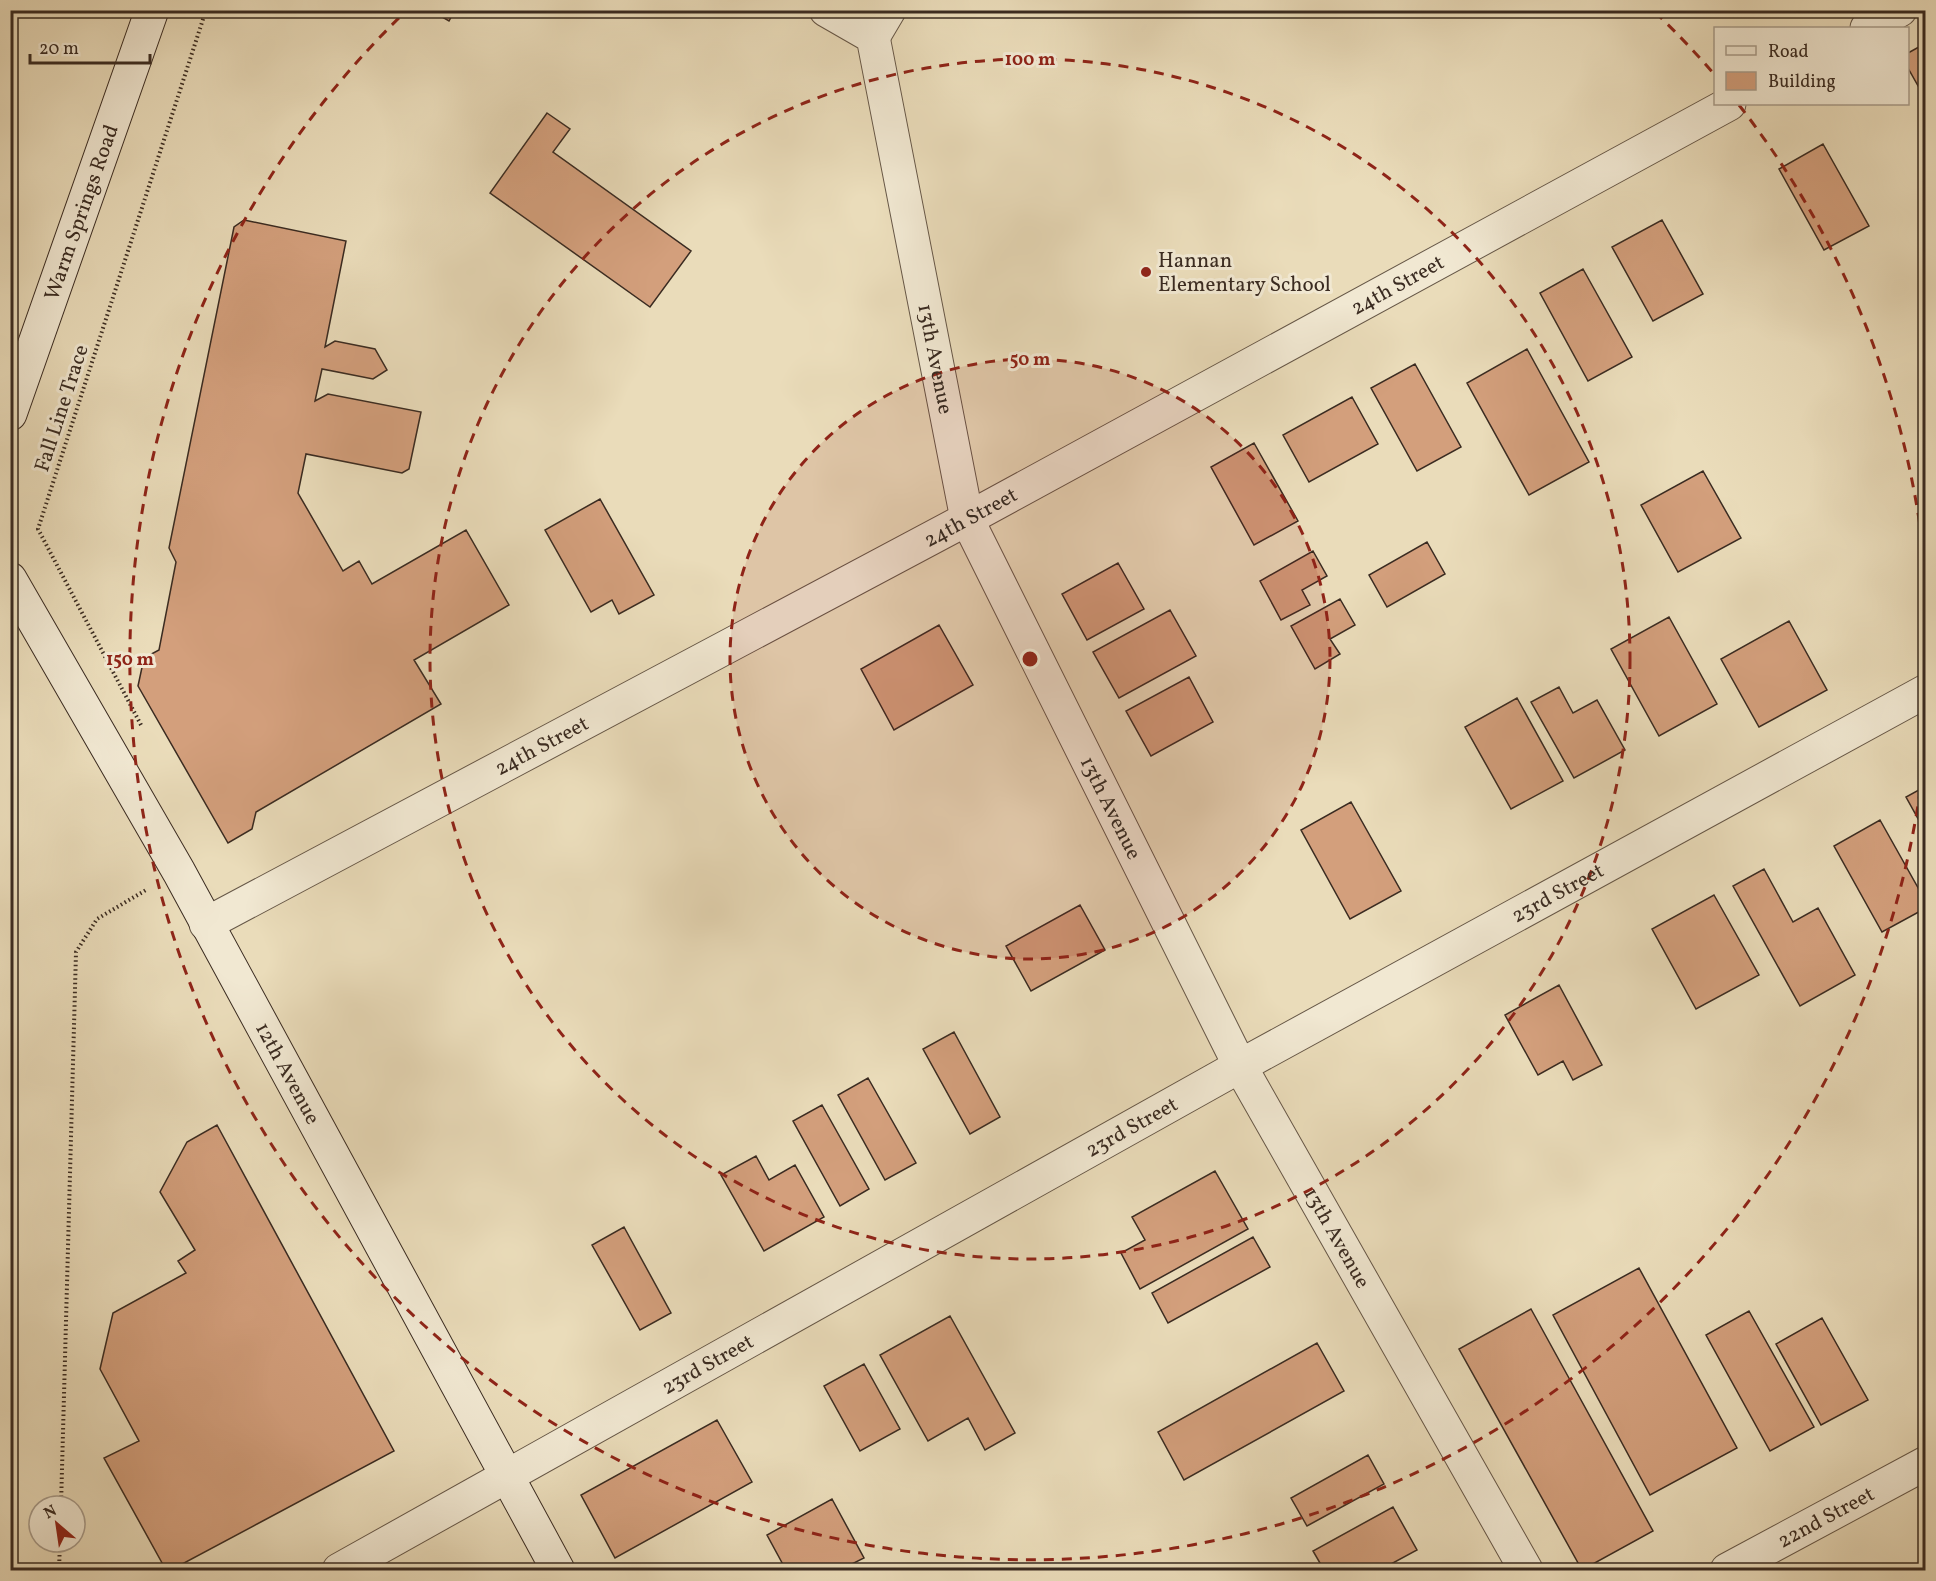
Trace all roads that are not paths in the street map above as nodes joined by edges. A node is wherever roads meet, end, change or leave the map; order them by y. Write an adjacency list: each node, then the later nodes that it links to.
1 (152, 10): 7 (street, Warm Springs Road)
2 (826, 10): 4 (street, 13th Avenue)
3 (1900, 10): 5 (street)
4 (881, 24): 8 (street, 13th Avenue)
5 (1869, 27)
6 (1727, 105): 8 (street, 24th Street)
7 (10, 414)
8 (968, 519): 11 (street, 24th Street); 12 (street, 13th Avenue)
9 (10, 579): 11 (street, 12th Avenue)
10 (1926, 691): 12 (street, 23rd Street)
11 (206, 924): 14 (street, 12th Avenue)
12 (1240, 1066): 14 (street, 23rd Street); 17 (street, 13th Avenue)
13 (1926, 1463): 18 (street, 22nd Street)
14 (506, 1476): 15 (street, 23rd Street); 16 (street, 12th Avenue)
15 (339, 1570)
16 (558, 1570)
17 (1526, 1570)
18 (1727, 1570)

